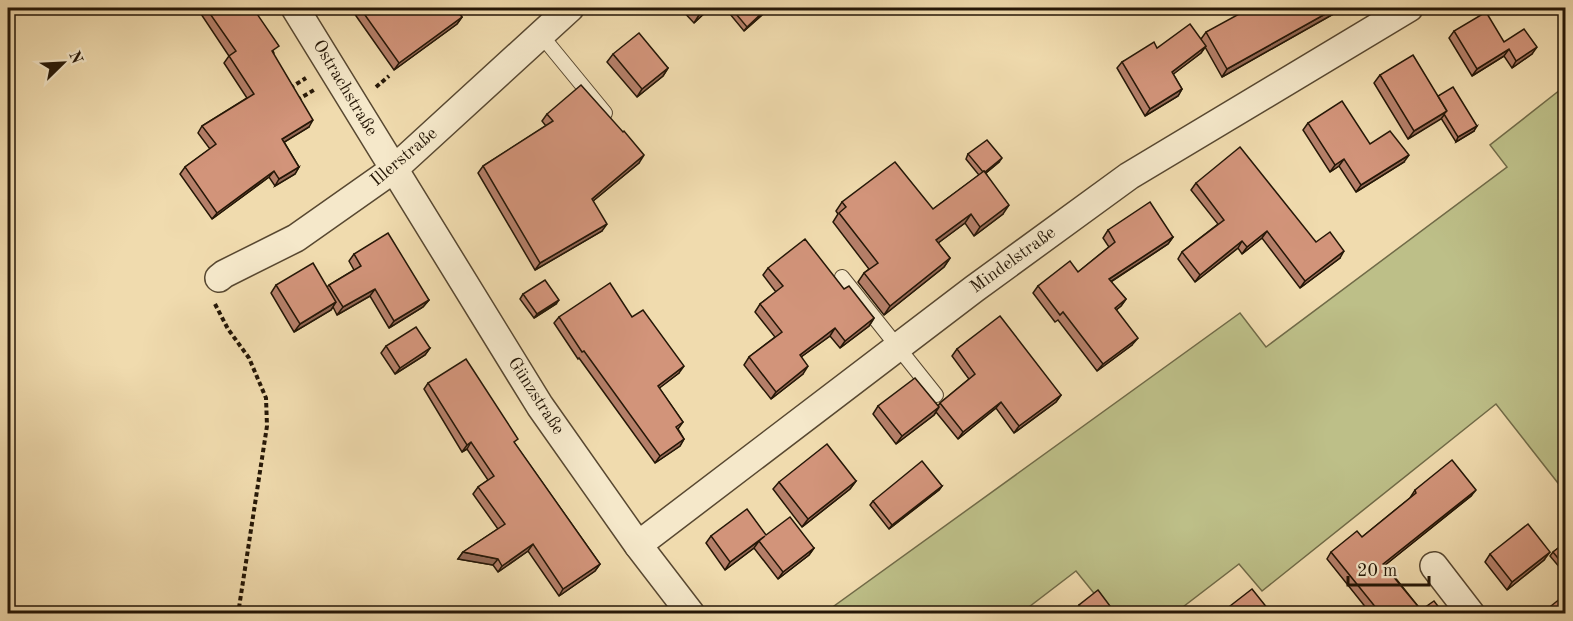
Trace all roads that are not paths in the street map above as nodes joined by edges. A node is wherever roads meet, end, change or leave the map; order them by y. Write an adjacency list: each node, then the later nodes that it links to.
1 (295, 8): 6 (street, Ostrachstraße)
2 (570, 8): 4 (street, Illerstraße)
3 (1409, 8): 9 (street, Mindelstraße)
4 (541, 35): 5 (lane); 6 (street, Illerstraße)
5 (614, 124)
6 (394, 169): 8 (street, Illerstraße); 11 (street, Günzstraße)
7 (842, 277): 9 (lane)
8 (219, 278)
9 (897, 347): 10 (lane); 11 (street, Mindelstraße)
10 (936, 395)
11 (638, 545): 13 (street, Günzstraße)
12 (1434, 566): 14 (street)
13 (691, 614)
14 (1471, 614)

